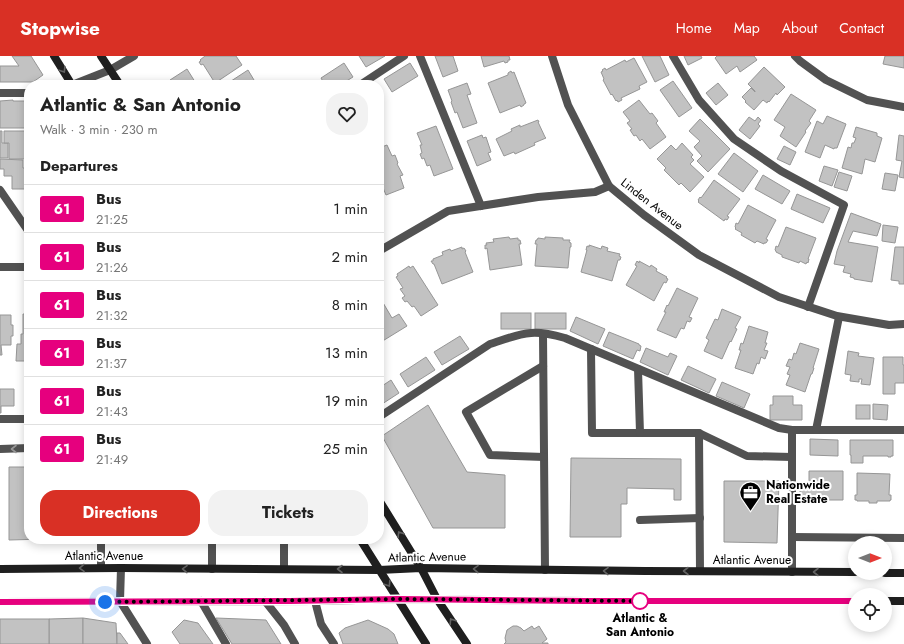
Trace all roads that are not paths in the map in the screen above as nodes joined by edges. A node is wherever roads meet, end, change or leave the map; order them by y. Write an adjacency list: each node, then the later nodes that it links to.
1 (54, 56): 10 (main road, one-way to 10)
2 (101, 56): 9 (main road)
3 (134, 56): 9 (street)
4 (404, 56): 13 (street)
5 (420, 56): 19 (street)
6 (552, 56): 17 (street)
7 (673, 56): 24 (street)
8 (795, 56): 16 (street)
9 (110, 70): 11 (street); 12 (main road)
10 (69, 80)
11 (85, 80)
12 (117, 80)
13 (368, 80)
14 (0, 93): 15 (street)
15 (24, 93)
16 (904, 108)
17 (610, 186): 19 (street, Linden Avenue); 24 (street, Linden Avenue)
18 (0, 190): 20 (street)
19 (481, 206): 21 (street, Linden Avenue)
20 (24, 225)
21 (384, 248)
22 (0, 267): 23 (street)
23 (24, 267)
24 (808, 307): 25 (street, Linden Avenue)
25 (839, 317): 26 (street, Linden Avenue); 35 (street)
26 (904, 324)
27 (543, 334): 28 (street); 29 (street); 31 (street)
28 (591, 349): 30 (street); 37 (street)
29 (543, 366): 41 (street); 41 (street)
30 (638, 369): 34 (street); 37 (street)
31 (384, 414)
32 (0, 419): 33 (street)
33 (24, 419)
34 (792, 430): 35 (street); 42 (street)
35 (816, 430): 36 (street)
36 (904, 430)
37 (640, 433): 38 (street)
38 (699, 433): 42 (street); 44 (street)
39 (24, 448): 40 (street, one-way to 40)
40 (0, 449)
41 (544, 457): 59 (street)
42 (792, 457): 46 (street)
43 (384, 508): 54 (main road, one-way to 43)
44 (700, 518): 45 (street); 60 (street)
45 (640, 520)
46 (792, 537): 47 (street); 61 (street)
47 (904, 538)
48 (101, 544): 52 (street)
49 (212, 544): 56 (street)
50 (284, 544): 57 (street)
51 (363, 544): 58 (main road)
52 (101, 568): 53 (main road, Atlantic Avenue); 55 (main road, Atlantic Avenue, one-way to 55)
53 (120, 568): 56 (main road, Atlantic Avenue, one-way to 53); 68 (street)
54 (421, 568): 58 (main road, Atlantic Avenue); 59 (main road, Atlantic Avenue, one-way to 54); 66 (main road)
55 (0, 569)
56 (212, 569): 57 (main road, Atlantic Avenue)
57 (284, 569): 58 (main road, Atlantic Avenue, one-way to 57)
58 (379, 570): 65 (main road, one-way to 65)
59 (545, 570): 60 (main road, Atlantic Avenue, one-way to 59)
60 (700, 571): 61 (main road, Atlantic Avenue)
61 (792, 572): 62 (main road, Atlantic Avenue, one-way to 61)
62 (848, 572)
63 (892, 573): 64 (main road)
64 (904, 573)
65 (398, 599): 66 (main road); 67 (main road); 79 (main road)
66 (437, 599): 71 (main road); 80 (main road, one-way to 66)
67 (315, 600): 70 (main road); 78 (street)
68 (120, 601): 69 (main road); 74 (main road); 75 (street)
69 (201, 601): 70 (main road); 76 (street)
70 (265, 601): 77 (street)
71 (848, 601)
72 (892, 601): 73 (main road)
73 (904, 601)
74 (0, 602)
75 (147, 644)
76 (226, 644)
77 (296, 644)
78 (334, 644)
79 (426, 644)
80 (467, 644)

